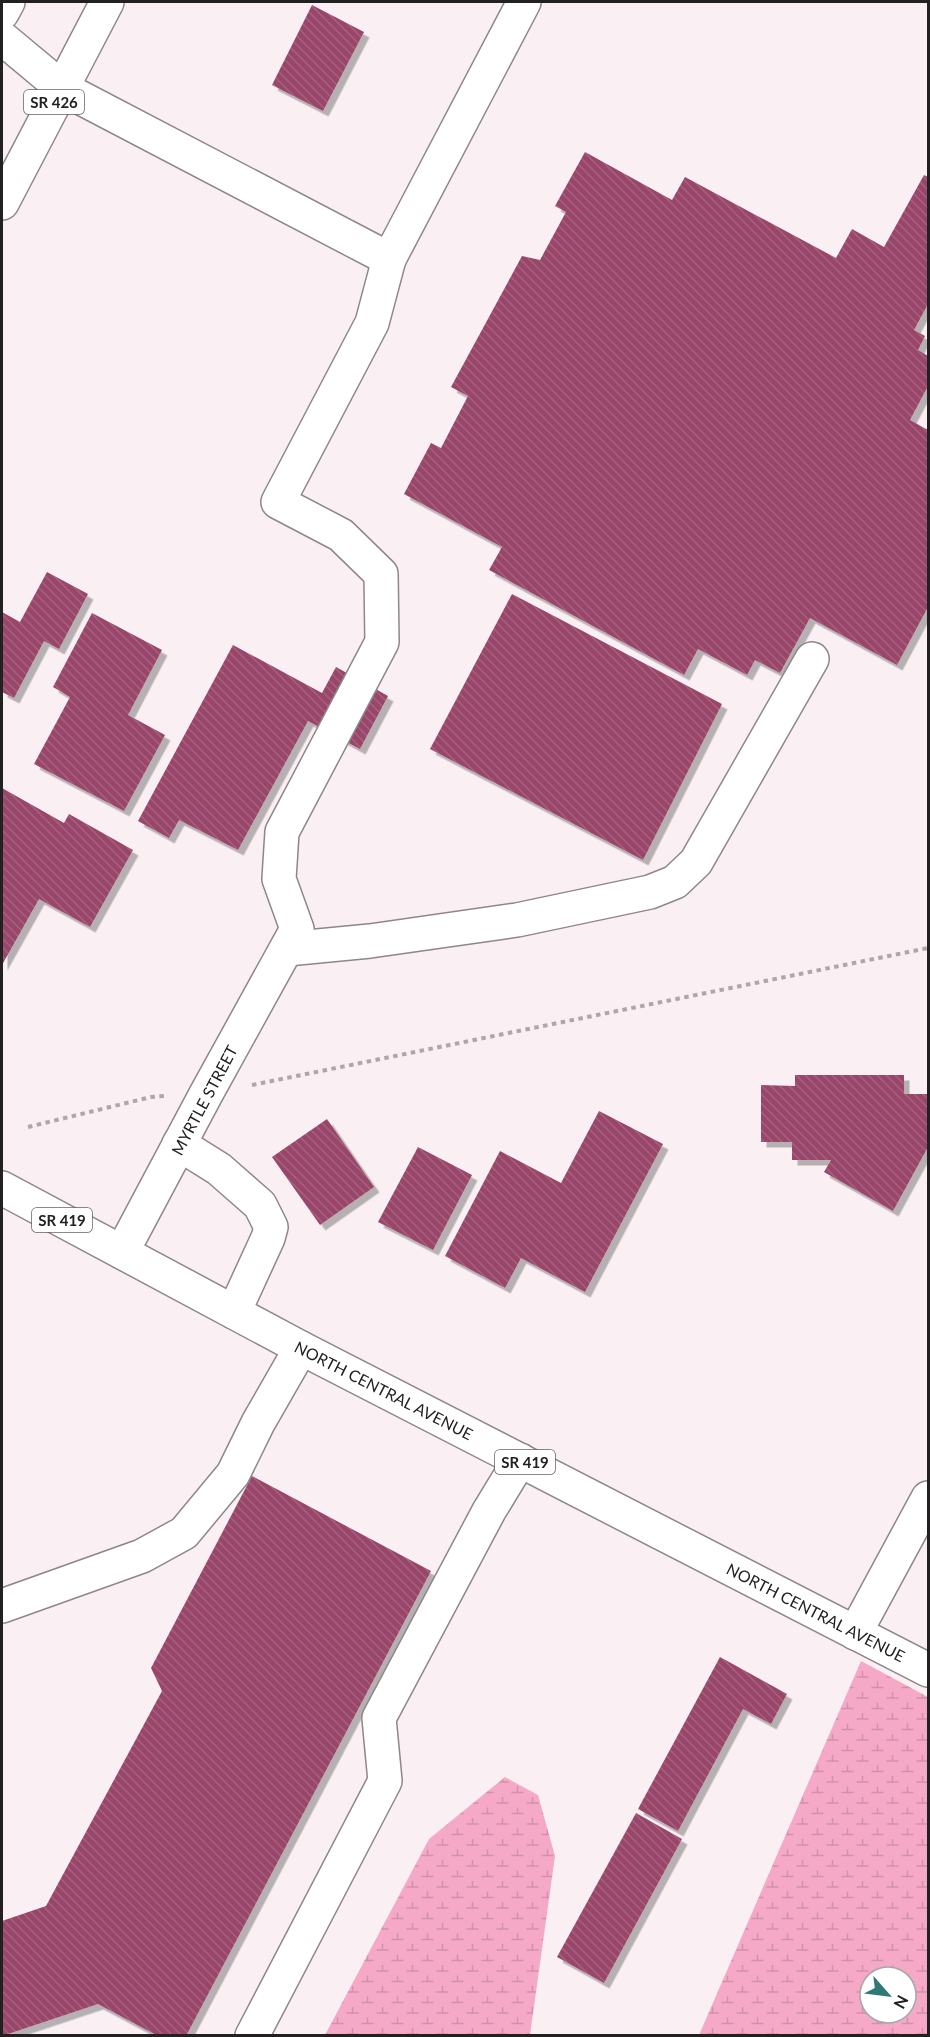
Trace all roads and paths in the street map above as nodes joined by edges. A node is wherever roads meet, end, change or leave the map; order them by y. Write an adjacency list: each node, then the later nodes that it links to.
1 (8, 2): 4 (main road)
2 (107, 2): 6 (main road, SR 426)
3 (524, 2): 8 (main road)
4 (2, 13)
5 (2, 38): 6 (main road)
6 (62, 88): 7 (main road, SR 426); 8 (main road)
7 (2, 203)
8 (389, 259): 11 (main road, MYRTLE STREET)
9 (812, 659): 11 (main road)
10 (928, 948): 12 (path)
11 (288, 949): 15 (main road, MYRTLE STREET)
12 (242, 1087)
13 (170, 1096): 14 (path)
14 (28, 1127)
15 (179, 1144): 17 (main road, MYRTLE STREET); 18 (main road)
16 (2, 1188): 17 (main road, NORTH CENTRAL AVENUE / SR 419)
17 (122, 1252): 18 (main road, NORTH CENTRAL AVENUE / SR 419)
18 (234, 1312): 19 (main road, NORTH CENTRAL AVENUE / SR 419)
19 (301, 1348): 20 (main road, NORTH CENTRAL AVENUE / SR 419); 22 (main road)
20 (520, 1460): 23 (main road, NORTH CENTRAL AVENUE / SR 419); 25 (main road)
21 (928, 1498): 23 (main road)
22 (2, 1606)
23 (855, 1633): 24 (main road, NORTH CENTRAL AVENUE / SR 419)
24 (928, 1670)
25 (252, 2036)

